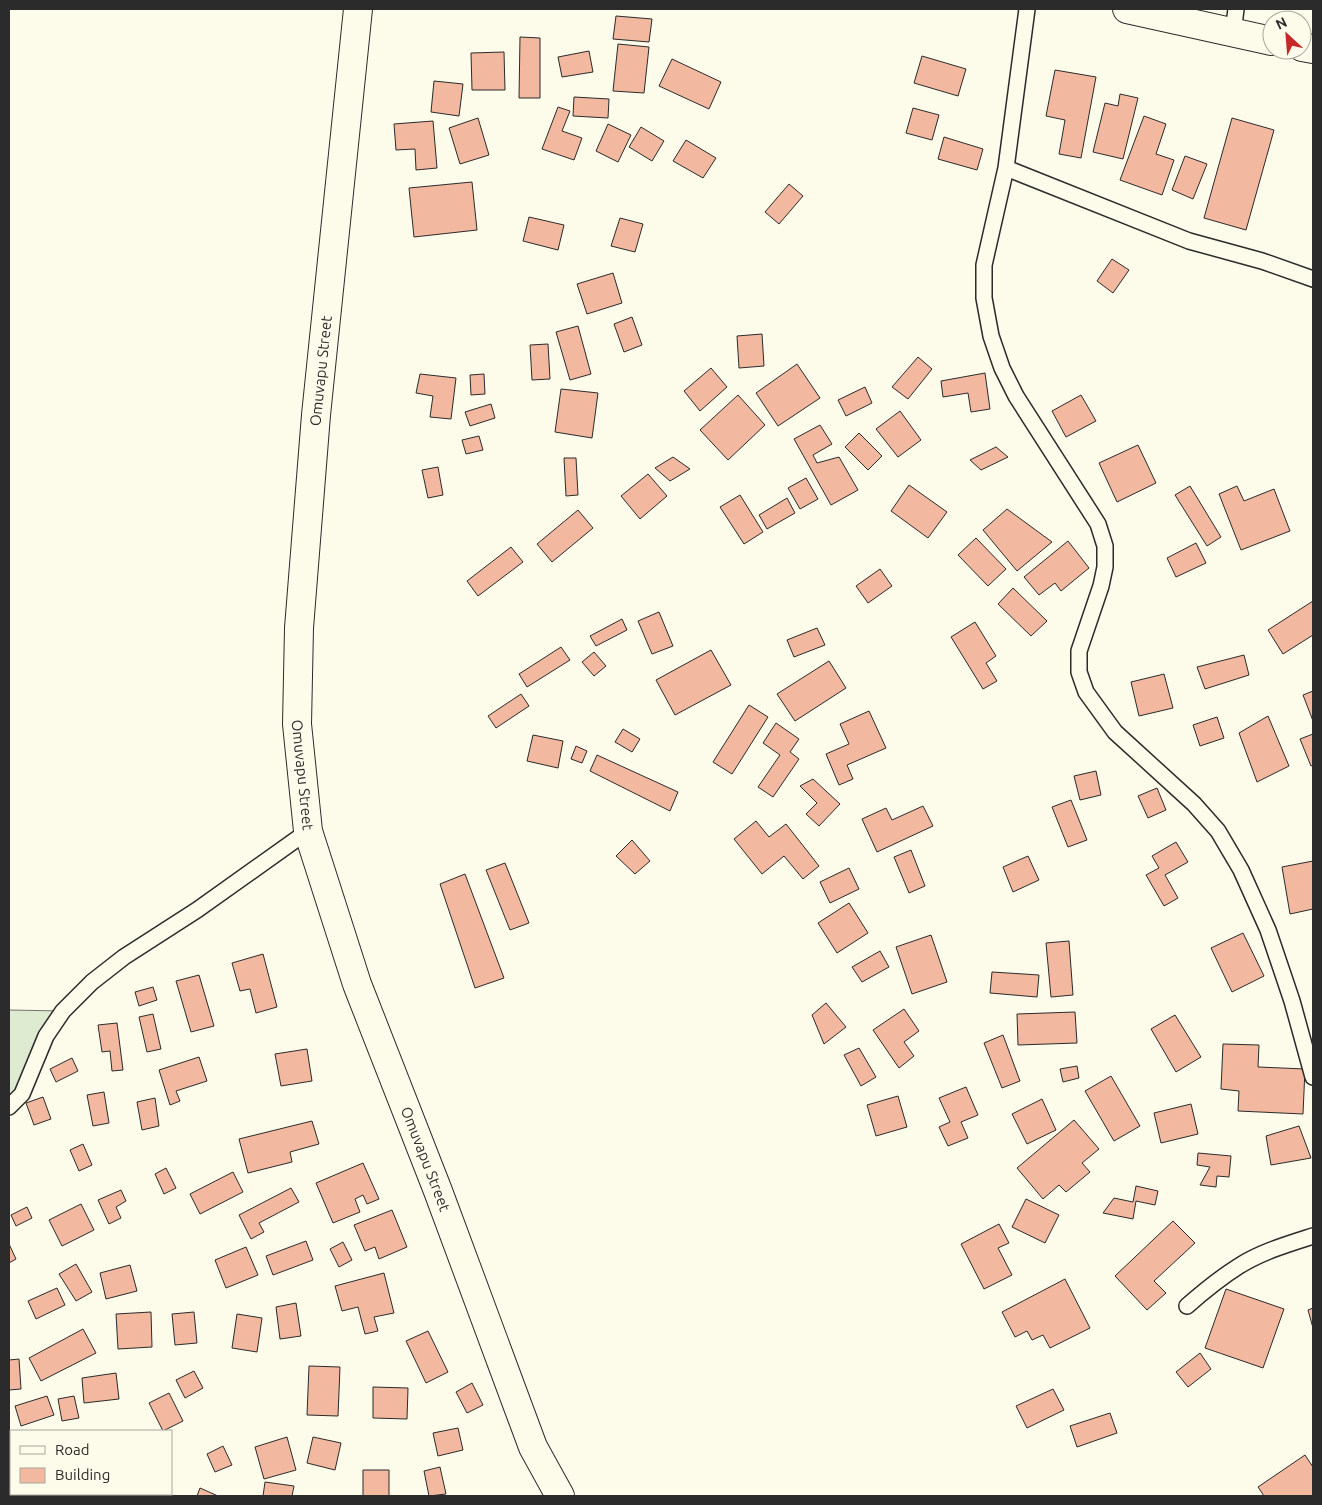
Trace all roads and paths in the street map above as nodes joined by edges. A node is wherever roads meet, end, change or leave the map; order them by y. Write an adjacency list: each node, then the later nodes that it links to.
1 (358, 9): 8 (street, Omuvapu Street)
2 (1027, 9): 6 (lane)
3 (1127, 9): 4 (street)
4 (1235, 21): 5 (street)
5 (1262, 35)
6 (1006, 168): 7 (lane); 9 (lane)
7 (1313, 279)
8 (308, 831): 10 (lane); 13 (street, Omuvapu Street)
9 (1313, 1077)
10 (9, 1107)
11 (1313, 1236): 12 (lane)
12 (1187, 1306)
13 (560, 1496)

